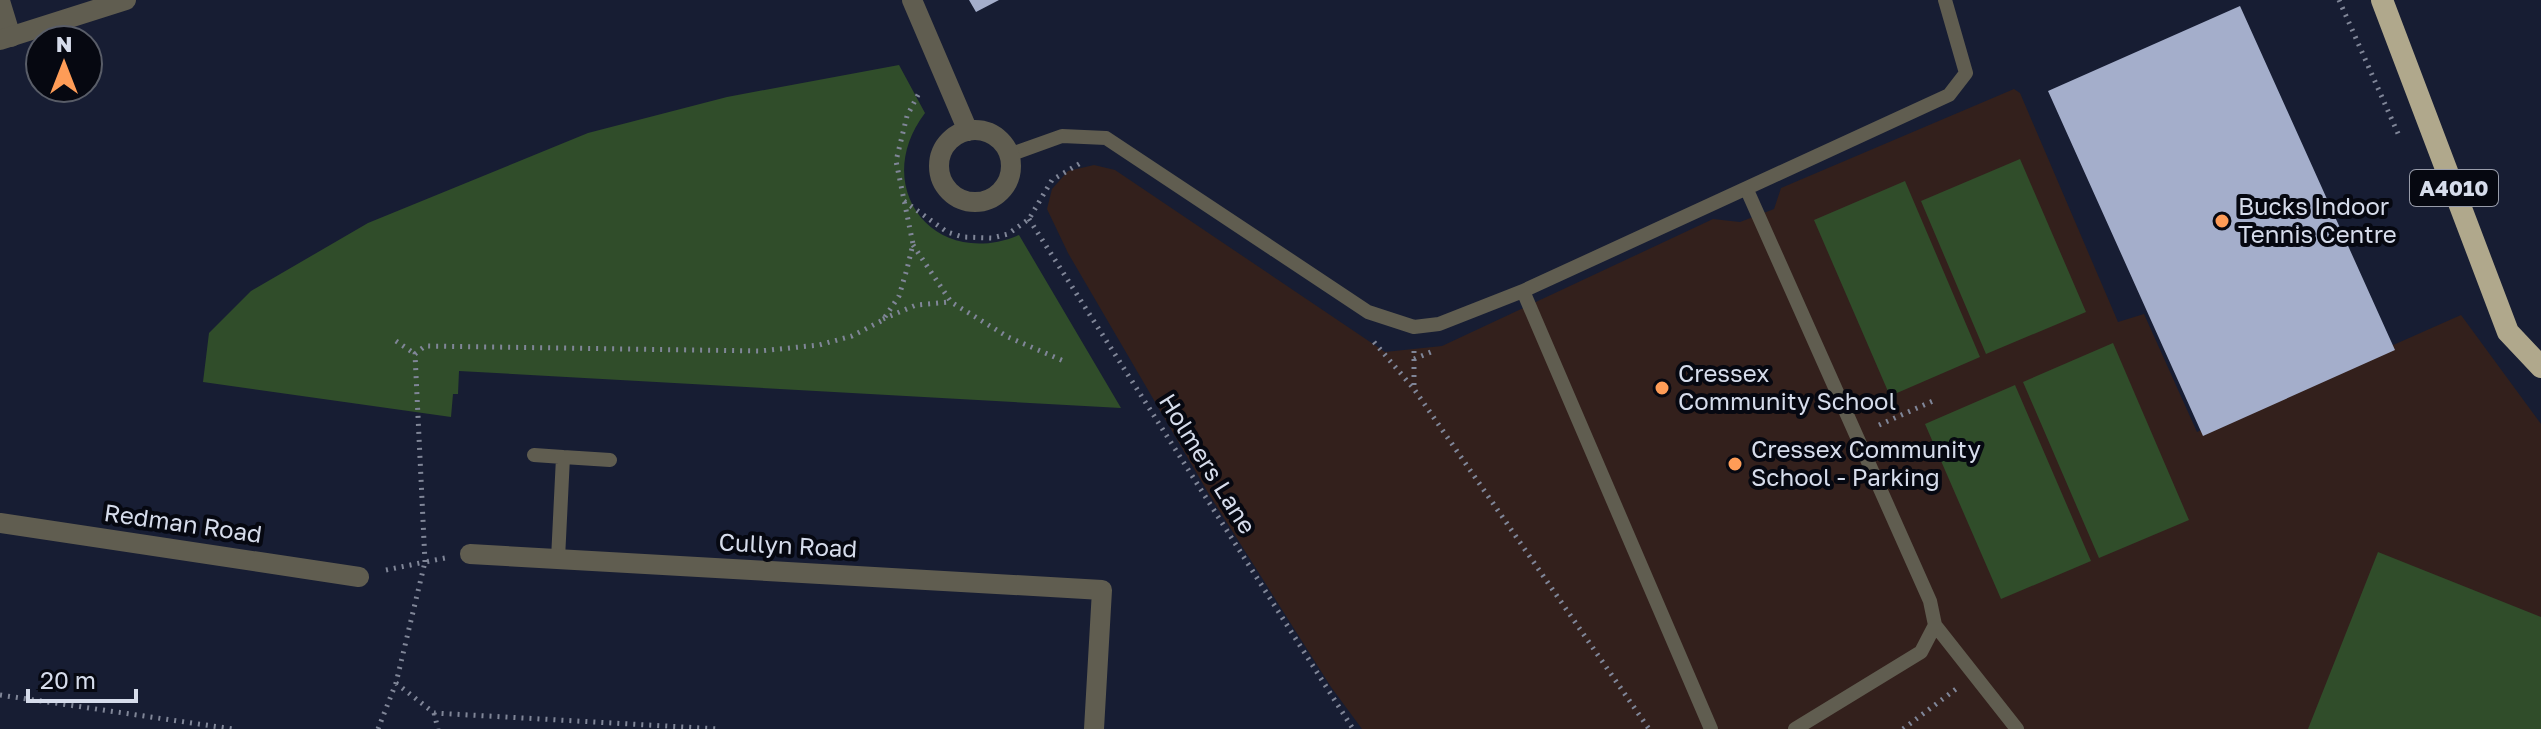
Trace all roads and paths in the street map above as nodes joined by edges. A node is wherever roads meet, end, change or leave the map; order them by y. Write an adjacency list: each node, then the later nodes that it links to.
1 (126, 0): 6 (street)
2 (912, 0): 7 (street)
3 (1945, 0): 11 (lane)
4 (2382, 0): 22 (highway, A4010)
5 (0, 1): 6 (street)
6 (5, 39)
7 (945, 80): 8 (street); 12 (path)
8 (968, 131): 9 (street); 9 (street)
9 (1009, 155): 18 (lane)
10 (1075, 168): 13 (path)
11 (1747, 190): 15 (lane); 33 (lane)
12 (903, 200): 13 (path); 14 (path)
13 (1029, 219): 42 (path, Holmers Lane)
14 (913, 244): 16 (path); 17 (path)
15 (1523, 291): 18 (lane); 44 (lane)
16 (951, 302): 17 (path); 21 (path)
17 (883, 320): 20 (path)
18 (1414, 327): 43 (path)
19 (396, 341): 20 (path)
20 (415, 354): 31 (path)
21 (1066, 362)
22 (2541, 367)
23 (1935, 400): 24 (path)
24 (1878, 425)
25 (534, 455): 26 (lane)
26 (563, 457): 27 (lane); 30 (lane)
27 (610, 460)
28 (0, 523): 32 (street, Redman Road)
29 (470, 554): 30 (street, Cullyn Road); 31 (path)
30 (558, 559): 41 (street, Cullyn Road)
31 (425, 562): 32 (path); 34 (path)
32 (359, 577)
33 (1935, 625): 45 (lane); 46 (lane)
34 (396, 683): 36 (path); 38 (path)
35 (0, 695): 37 (path)
36 (434, 713): 39 (path); 40 (path)
37 (233, 729)
38 (378, 729)
39 (438, 729)
40 (719, 729)
41 (1094, 729)
42 (1353, 729)
43 (1649, 729)
44 (1711, 729)
45 (1795, 729)
46 (2017, 729)

